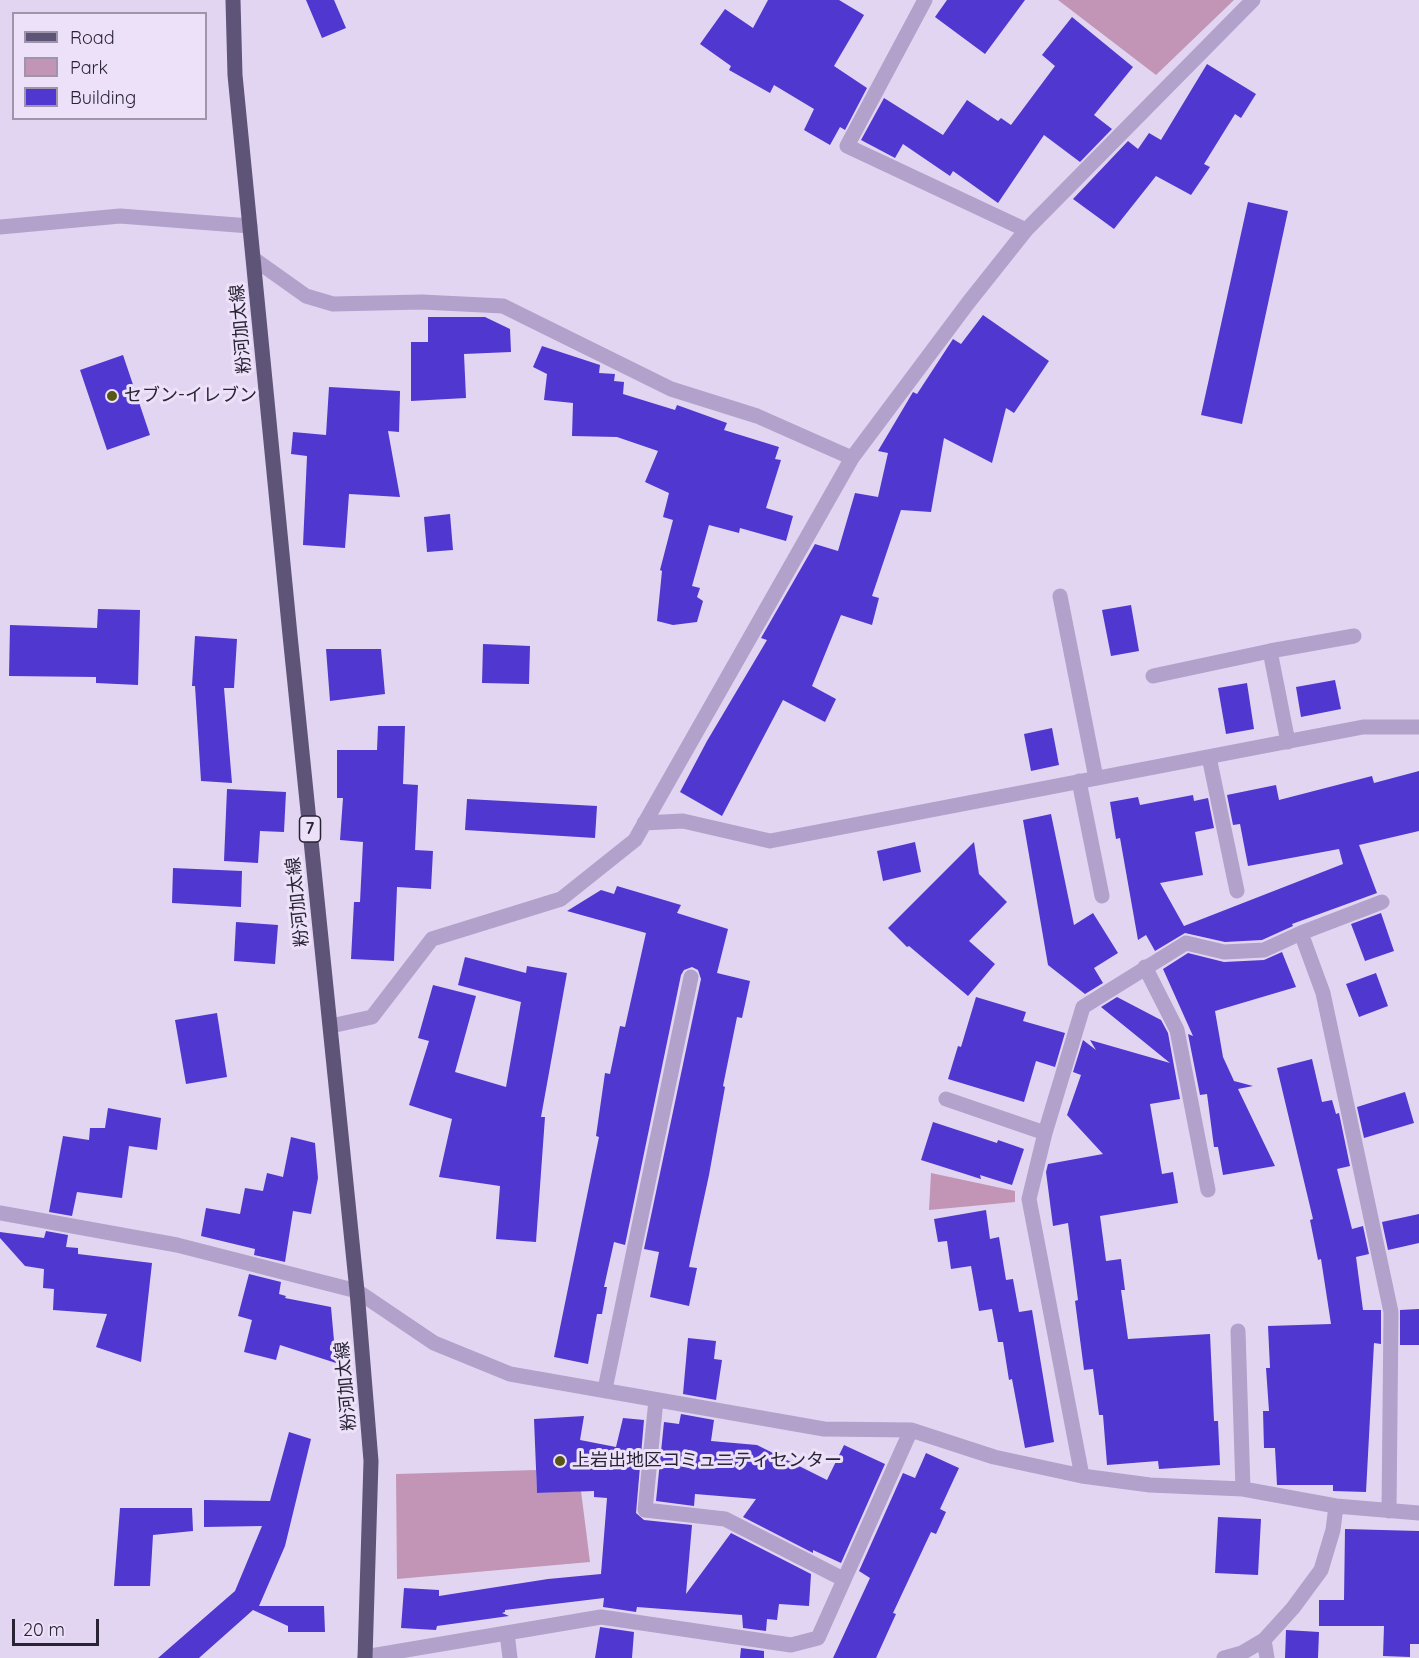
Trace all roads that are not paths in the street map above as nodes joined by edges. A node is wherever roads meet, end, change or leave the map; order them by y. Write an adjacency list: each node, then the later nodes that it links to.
1 (232, 0): 4 (main road, 粉河加太線 / 7)
2 (925, 0): 6 (street)
3 (1253, 0): 6 (street)
4 (250, 226): 5 (street); 7 (main road, 粉河加太線 / 7)
5 (0, 227)
6 (1026, 230): 8 (street)
7 (254, 259): 8 (street); 25 (main road, 粉河加太線 / 7)
8 (852, 458): 18 (street)
9 (1060, 596): 16 (street)
10 (1354, 636): 11 (street)
11 (1269, 651): 12 (street); 14 (street)
12 (1153, 676)
13 (1419, 727): 14 (street)
14 (1287, 742): 15 (street)
15 (1209, 757): 16 (street); 19 (street)
16 (1096, 778): 17 (street)
17 (1079, 781): 18 (street); 20 (street)
18 (644, 823): 25 (street)
19 (1237, 891)
20 (1102, 896)
21 (1382, 902): 22 (street)
22 (1301, 933): 23 (street); 38 (street)
23 (1145, 967): 27 (street); 28 (street)
24 (690, 977): 32 (street)
25 (331, 1026): 30 (main road, 粉河加太線 / 7)
26 (946, 1099): 27 (street)
27 (1045, 1133): 35 (street)
28 (1208, 1190)
29 (0, 1213): 30 (street)
30 (357, 1291): 32 (street); 43 (main road, 粉河加太線 / 7)
31 (1238, 1331): 36 (street)
32 (604, 1389): 33 (street)
33 (656, 1400): 34 (street); 40 (street)
34 (911, 1430): 35 (street); 40 (street)
35 (1082, 1476): 36 (street)
36 (1243, 1489): 37 (street)
37 (1336, 1506): 38 (street); 42 (street)
38 (1389, 1511): 39 (street)
39 (1419, 1513)
40 (843, 1579): 41 (street)
41 (507, 1633): 43 (street); 44 (street)
42 (1264, 1640): 45 (street); 46 (street)
43 (365, 1658)
44 (510, 1658)
45 (1224, 1658)
46 (1267, 1658)

